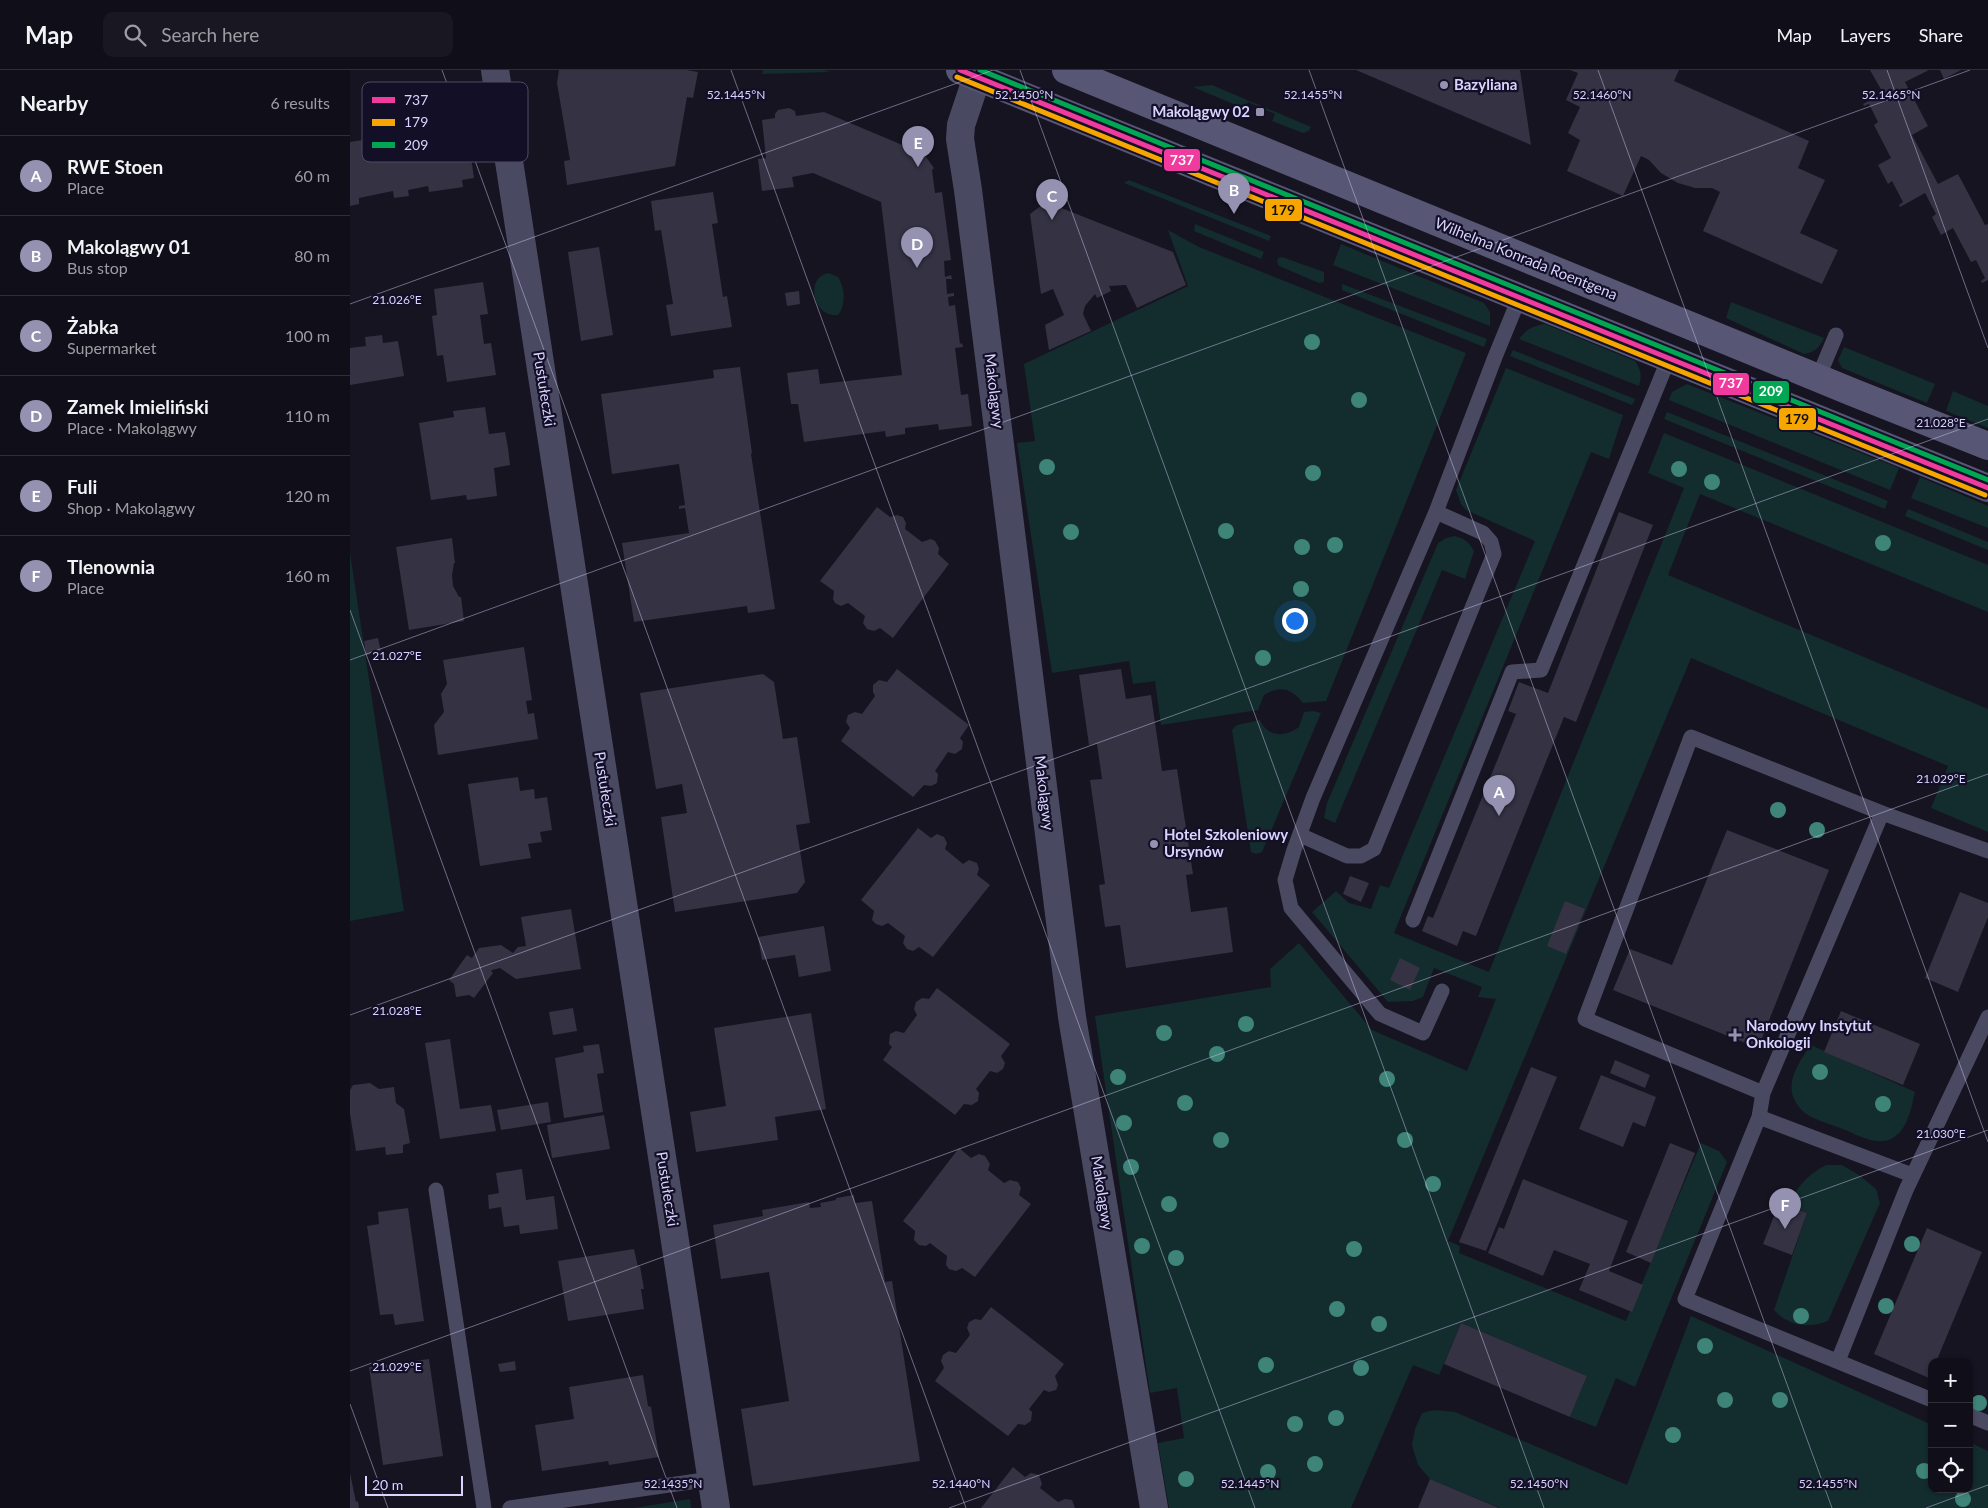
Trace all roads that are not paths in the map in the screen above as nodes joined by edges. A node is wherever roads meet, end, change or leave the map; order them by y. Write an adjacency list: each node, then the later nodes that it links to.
1 (1066, 70): 7 (street, Wilhelma Konrada Roentgena)
2 (968, 73): 4 (street); 30 (street, Makolągwy)
3 (509, 162): 26 (street, Pustułeczki)
4 (1520, 296): 6 (street); 10 (lane)
5 (1836, 335): 7 (lane)
6 (1669, 358): 9 (street); 14 (lane)
7 (1818, 378): 8 (street, Wilhelma Konrada Roentgena)
8 (1988, 446)
9 (1988, 488)
10 (1436, 512): 12 (lane); 12 (lane)
11 (1882, 812): 13 (lane); 18 (lane); 18 (lane)
12 (1300, 835): 15 (lane)
13 (1988, 851)
14 (1413, 920)
15 (1442, 991)
16 (1988, 1017): 17 (lane)
17 (1984, 1038): 20 (lane)
18 (1763, 1093): 19 (lane)
19 (1759, 1117): 20 (lane); 22 (lane)
20 (1912, 1175): 22 (lane)
21 (436, 1190): 27 (lane)
22 (1838, 1361): 23 (lane)
23 (1928, 1398)
24 (1973, 1417): 25 (lane)
25 (1988, 1423)
26 (711, 1479): 28 (lane); 29 (street, Pustułeczki)
27 (484, 1508)
28 (510, 1508)
29 (716, 1508)
30 (1154, 1508)

